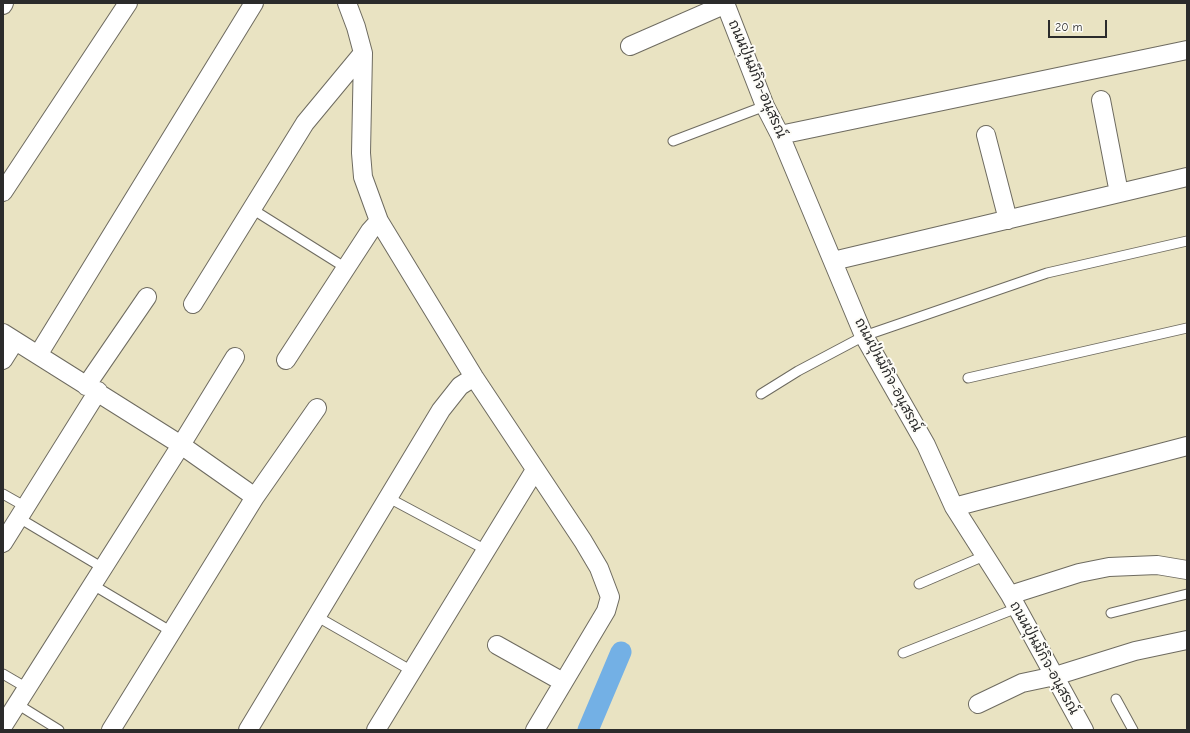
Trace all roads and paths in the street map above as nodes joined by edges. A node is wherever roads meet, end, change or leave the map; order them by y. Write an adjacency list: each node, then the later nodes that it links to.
1 (128, 3): 14 (street)
2 (254, 3): 27 (street)
3 (347, 3): 7 (street)
4 (726, 4): 5 (street); 9 (street, ถนนปุ่นมีกิจ-อนุสรณ์)
5 (630, 46)
6 (1187, 50): 10 (street)
7 (363, 53): 16 (street); 18 (street)
8 (1101, 100): 15 (street)
9 (765, 106): 10 (street, ถนนปุ่นมีกิจ-อนุสรณ์); 12 (lane)
10 (780, 135): 20 (street, ถนนปุ่นมีกิจ-อนุสรณ์)
11 (986, 135): 17 (street)
12 (673, 141)
13 (1187, 177): 15 (street)
14 (3, 192)
15 (1119, 193): 17 (street)
16 (252, 209): 21 (lane); 23 (street)
17 (1008, 220): 20 (street)
18 (379, 221): 21 (street); 31 (street)
19 (1187, 241): 25 (lane)
20 (833, 261): 25 (street, ถนนปุ่นมีกิจ-อนุสรณ์)
21 (346, 268): 30 (street)
22 (147, 297): 33 (street)
23 (193, 304)
24 (1187, 328): 32 (lane)
25 (864, 336): 34 (lane); 42 (street, ถนนปุ่นมีกิจ-อนุสรณ์)
26 (9, 337): 27 (street); 29 (street)
27 (38, 355): 33 (street)
28 (235, 357): 36 (street)
29 (3, 360)
30 (286, 360)
31 (474, 377): 38 (street); 41 (street)
32 (968, 378)
33 (92, 389): 36 (street); 43 (street)
34 (761, 394)
35 (317, 408): 40 (street)
36 (181, 445): 40 (street); 47 (street)
37 (1187, 446): 42 (street)
38 (535, 470): 45 (street); 62 (street)
39 (3, 494): 43 (lane)
40 (255, 496): 55 (street)
41 (387, 497): 45 (lane); 54 (street)
42 (954, 507): 46 (street, ถนนปุ่นมีกิจ-อนุสรณ์)
43 (22, 513): 44 (street); 47 (lane)
44 (3, 543)
45 (486, 550): 59 (street)
46 (984, 556): 50 (lane); 52 (street, ถนนปุ่นมีกิจ-อนุสรณ์)
47 (103, 568): 49 (street)
48 (1187, 570): 52 (street)
49 (93, 584): 55 (lane); 63 (street)
50 (919, 584)
51 (1187, 594): 53 (lane)
52 (1013, 602): 58 (lane); 61 (street, ถนนปุ่นมีกิจ-อนุสรณ์)
53 (1111, 613)
54 (316, 616): 59 (lane); 70 (street)
55 (172, 632): 69 (street)
56 (1187, 640): 61 (street)
57 (497, 645): 62 (street)
58 (903, 652)
59 (412, 670): 71 (street)
60 (3, 674): 63 (lane)
61 (1055, 676): 66 (street); 73 (street, ถนนปุ่นมีกิจ-อนุสรณ์)
62 (563, 682): 72 (street)
63 (27, 688): 65 (street)
64 (1116, 698): 74 (lane)
65 (17, 704): 67 (street); 68 (lane)
66 (978, 704)
67 (3, 726)
68 (59, 730)
69 (111, 730)
70 (248, 730)
71 (376, 730)
72 (535, 730)
73 (1084, 730)
74 (1133, 730)

